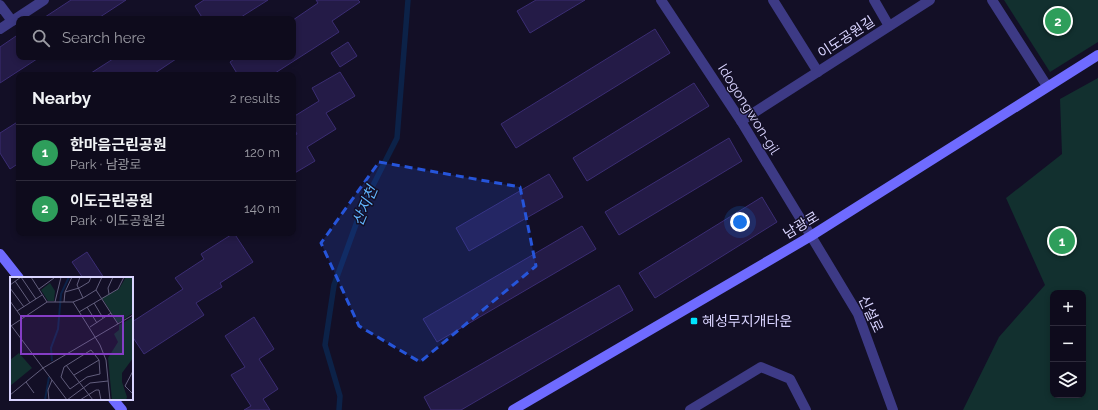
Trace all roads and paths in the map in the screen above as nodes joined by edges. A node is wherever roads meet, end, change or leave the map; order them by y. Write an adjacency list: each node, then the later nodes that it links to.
1 (44, 0): 8 (street)
2 (661, 0): 16 (street, Idogongwon-gil)
3 (773, 0): 14 (street, 이도공원길)
4 (874, 0): 11 (street, 이도공원길)
5 (930, 0): 11 (street, 이도공원길)
6 (992, 0): 15 (street)
7 (0, 5): 10 (street)
8 (20, 16)
9 (16, 18): 10 (street)
10 (12, 21): 12 (street)
11 (889, 26): 14 (street, 이도공원길)
12 (0, 29)
13 (1098, 55): 15 (main road, 남광로)
14 (818, 72): 16 (street, 이도공원길)
15 (1047, 86): 17 (main road, 남광로)
16 (741, 121): 17 (street, Idogongwon-gil)
17 (811, 236): 22 (main road, 남광로); 25 (street, 신설로)
18 (0, 254): 19 (main road)
19 (18, 277)
20 (114, 400): 21 (main road)
21 (122, 410)
22 (513, 410)
23 (690, 410): 24 (street)
24 (806, 410)
25 (893, 410)

